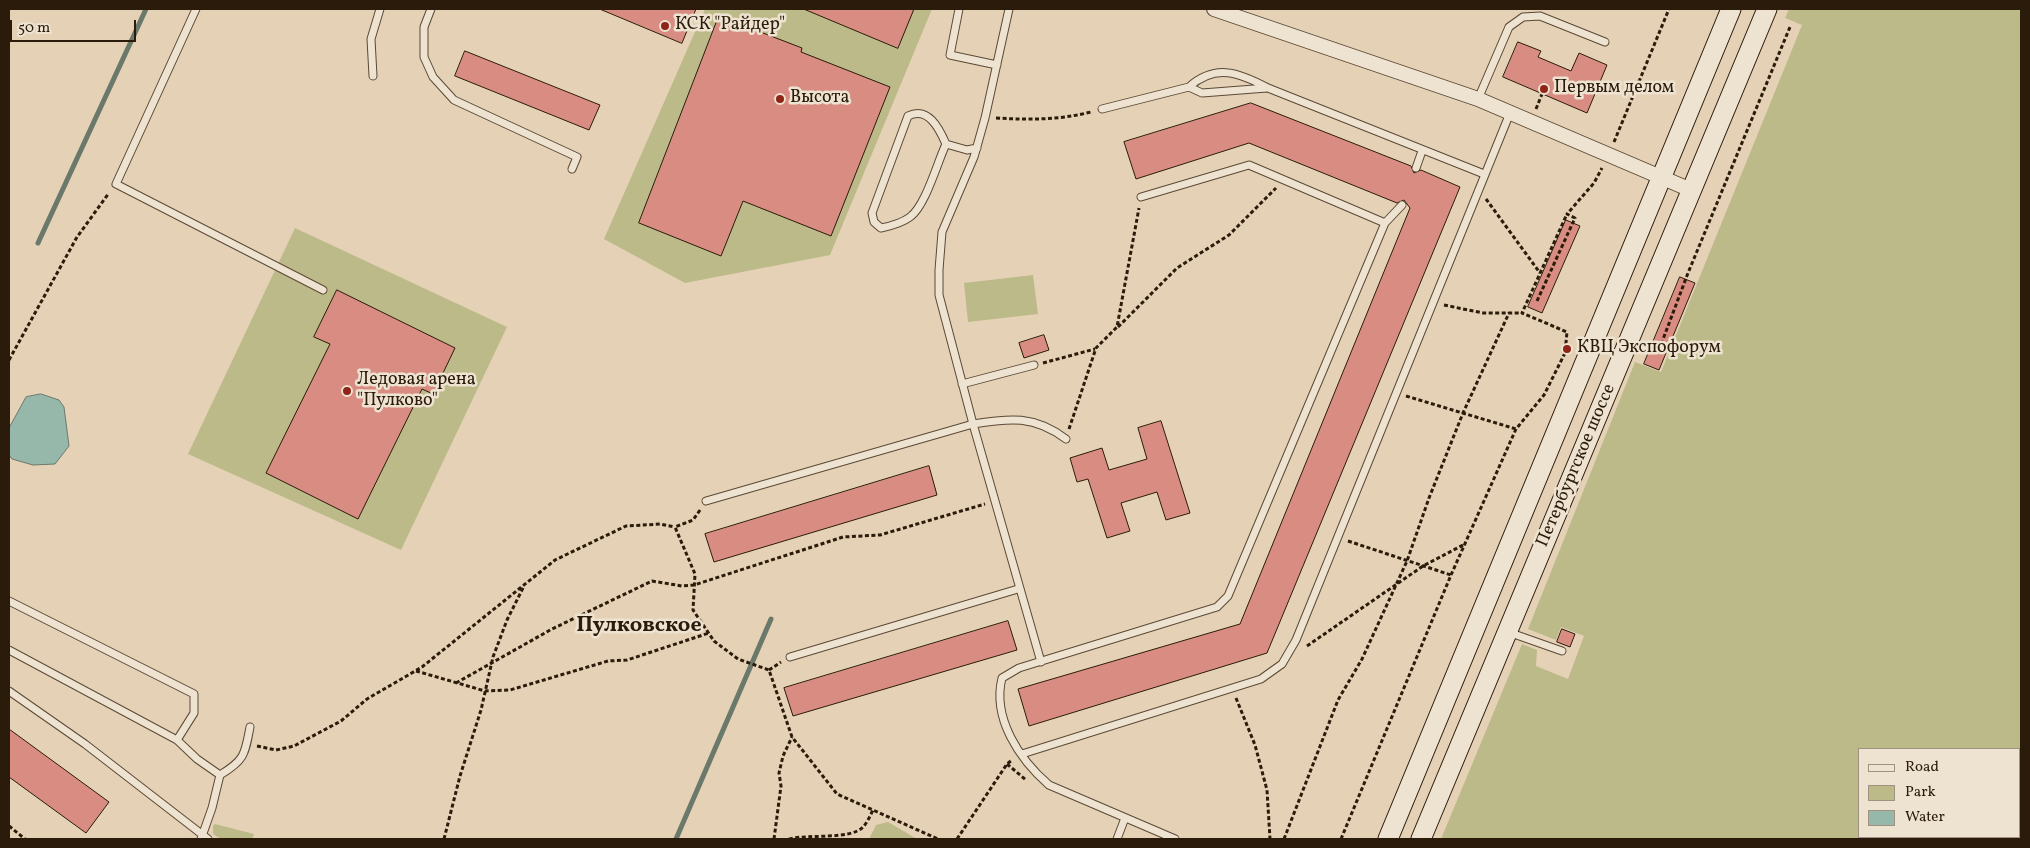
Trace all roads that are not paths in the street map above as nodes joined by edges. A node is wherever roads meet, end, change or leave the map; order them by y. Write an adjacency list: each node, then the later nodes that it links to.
1 (196, 9): 28 (lane)
2 (380, 9): 11 (lane)
3 (431, 9): 21 (lane)
4 (959, 9): 10 (lane)
5 (1008, 9): 10 (lane)
6 (1731, 9): 23 (main road, Петербургское шоссе)
7 (1767, 9): 24 (main road, Петербургское шоссе)
8 (1219, 10): 14 (street)
9 (1605, 42): 14 (lane)
10 (996, 65): 18 (lane)
11 (373, 76)
12 (1189, 87): 13 (lane); 13 (lane); 15 (lane)
13 (1268, 88): 19 (lane)
14 (1478, 99): 16 (street)
15 (1102, 109)
16 (1510, 113): 22 (lane); 23 (street)
17 (946, 144): 17 (lane); 18 (lane)
18 (977, 148): 30 (lane)
19 (1422, 151): 20 (lane); 22 (lane)
20 (1416, 168)
21 (572, 169)
22 (1484, 174): 44 (lane)
23 (1661, 178): 24 (street); 50 (main road, Петербургское шоссе)
24 (1691, 190): 36 (main road, Петербургское шоссе)
25 (1141, 197): 27 (lane)
26 (1402, 205): 27 (lane)
27 (1385, 223): 40 (lane)
28 (323, 290)
29 (1034, 365): 30 (lane)
30 (962, 384): 31 (lane)
31 (973, 424): 32 (lane); 33 (lane); 34 (lane)
32 (1066, 439)
33 (706, 501)
34 (1018, 589): 39 (lane); 40 (lane)
35 (9, 601): 43 (lane)
36 (1508, 631): 38 (lane); 51 (main road, Петербургское шоссе)
37 (9, 650): 43 (lane)
38 (1562, 651)
39 (790, 657)
40 (1041, 662): 44 (lane)
41 (9, 691): 47 (lane)
42 (250, 727): 45 (lane)
43 (177, 740): 45 (lane)
44 (1022, 754): 46 (lane)
45 (220, 775): 47 (lane)
46 (1125, 818): 48 (lane); 49 (lane)
47 (204, 837)
48 (1116, 839)
49 (1175, 839)
50 (1388, 839)
51 (1422, 839)

